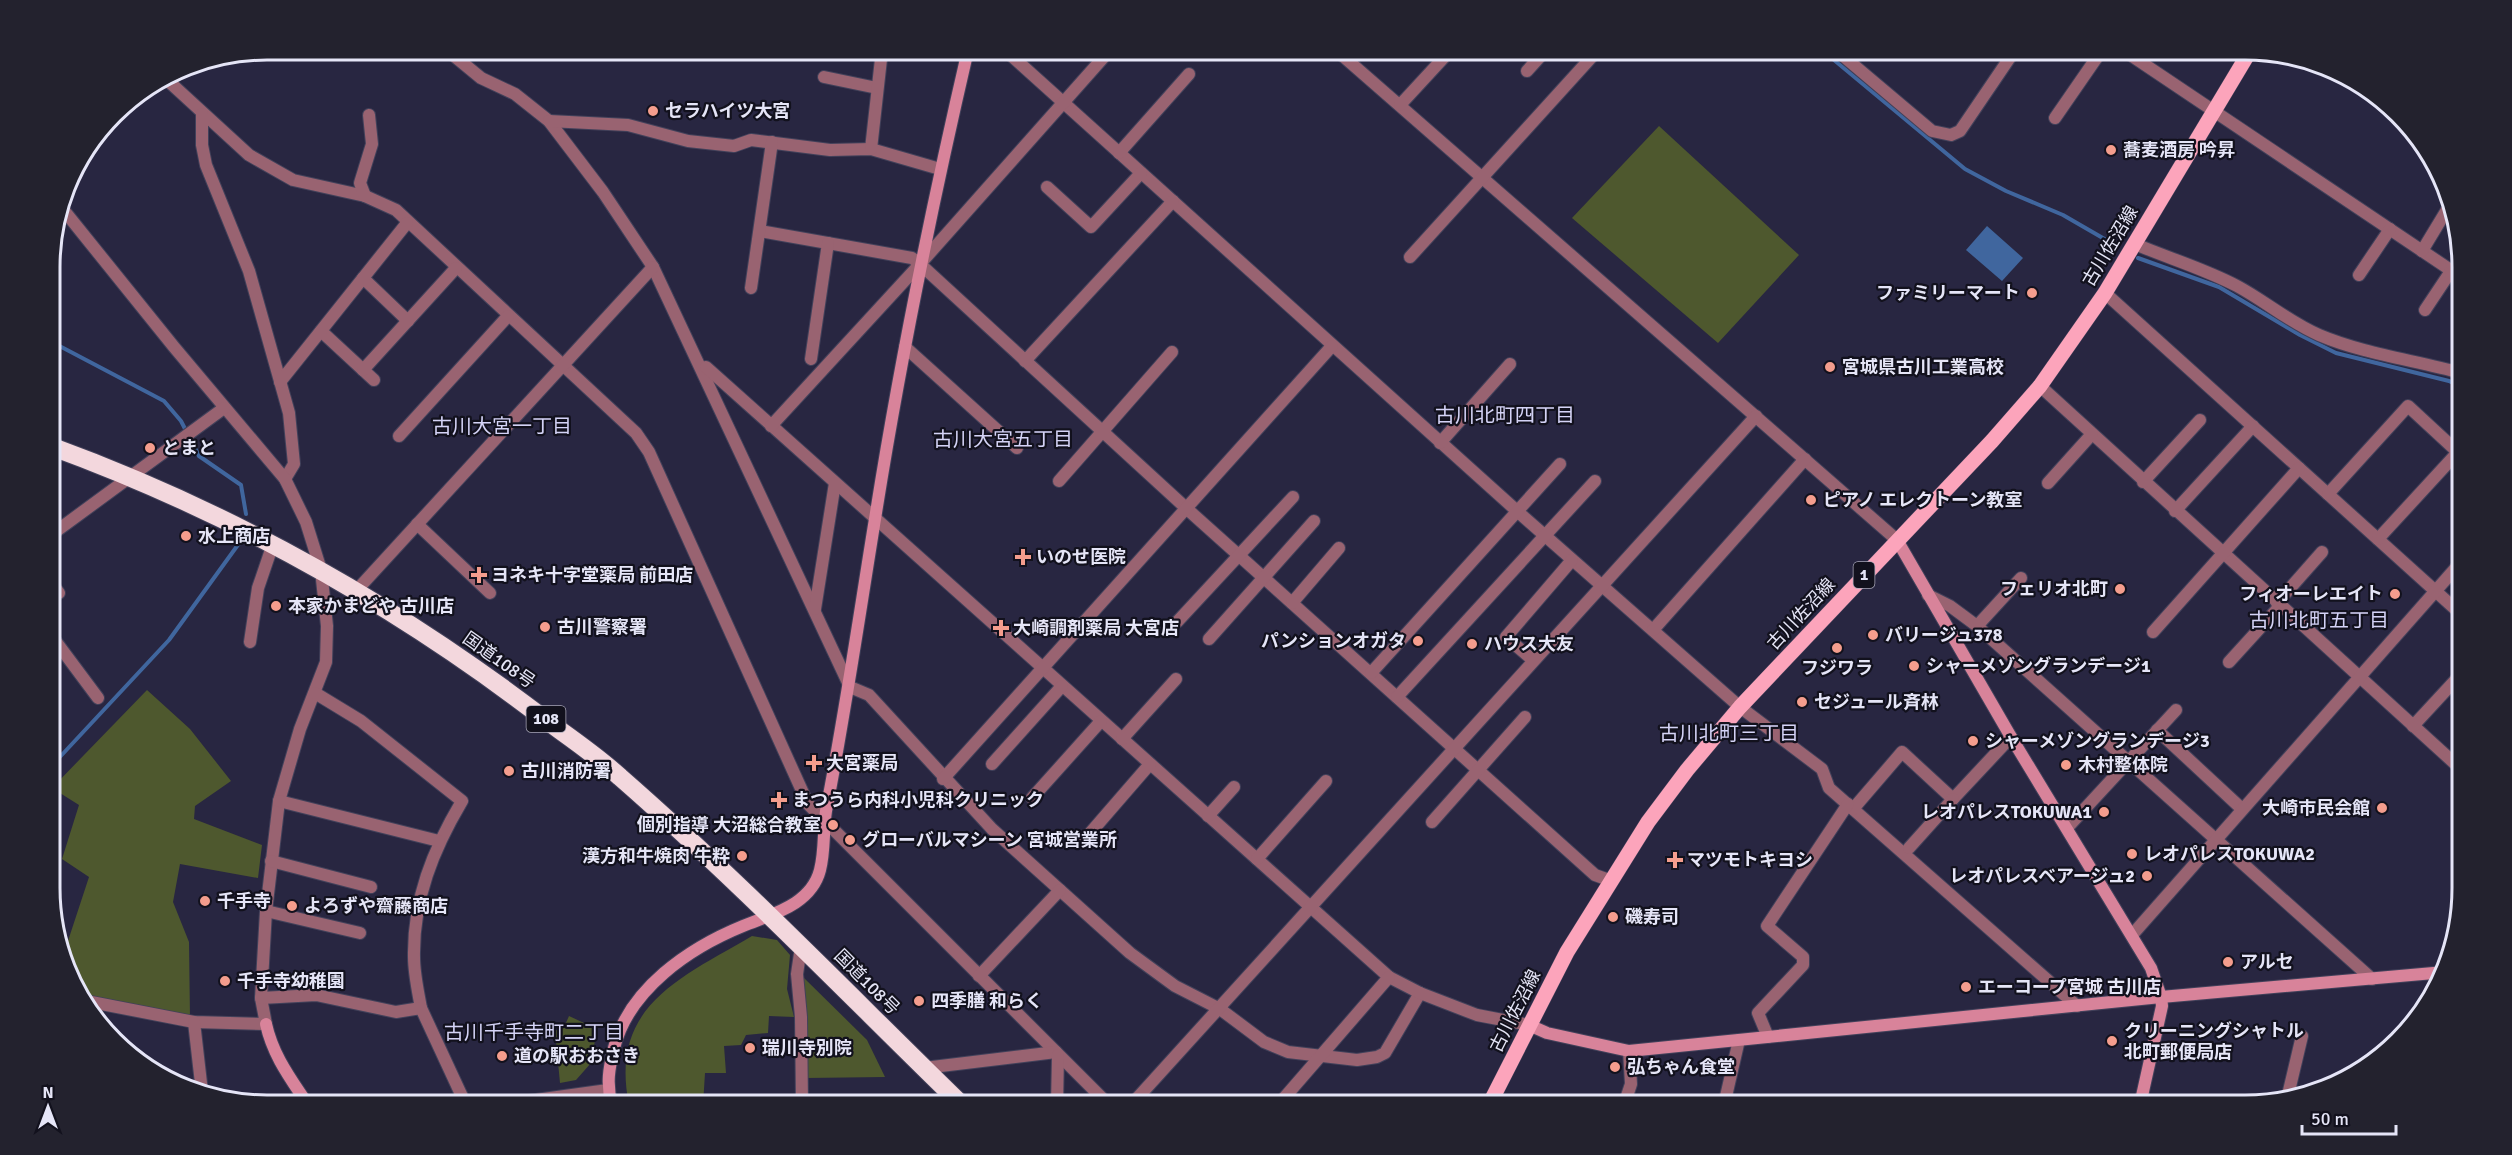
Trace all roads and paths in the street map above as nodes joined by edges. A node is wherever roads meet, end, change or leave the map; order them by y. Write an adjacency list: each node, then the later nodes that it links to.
1 (459, 60): 26 (street)
2 (881, 60): 20 (street)
3 (966, 60): 31 (street)
4 (1016, 60): 21 (street)
5 (1101, 60): 21 (street)
6 (1348, 60): 22 (street)
7 (1442, 60): 22 (street)
8 (1537, 60): 16 (street)
9 (1589, 60): 33 (street)
10 (1848, 60): 11 (street)
11 (2009, 60)
12 (2095, 60): 25 (street)
13 (2139, 60): 15 (street)
14 (2245, 60): 23 (main road, 古川佐沼線 / 1)
15 (2142, 62): 23 (street)
16 (1527, 71)
17 (1190, 74): 30 (street)
18 (824, 77): 20 (street)
19 (171, 84): 24 (street)
20 (877, 88): 29 (street)
21 (1063, 102): 30 (street); 46 (street)
22 (1400, 105): 33 (street)
23 (2215, 110): 40 (street); 43 (main road, 古川佐沼線 / 1)
24 (202, 114): 35 (street); 70 (street)
25 (2055, 118)
26 (549, 120): 28 (street); 47 (street)
27 (374, 122): 35 (street)
28 (772, 142): 29 (street); 41 (street)
29 (871, 149): 31 (street)
30 (1119, 153): 32 (street)
31 (940, 169): 46 (street)
32 (1141, 172): 34 (street); 36 (street)
33 (1482, 177): 45 (street); 73 (street)
34 (1047, 187)
35 (364, 196): 39 (street)
36 (1173, 201): 59 (street); 63 (street)
37 (2445, 213): 44 (street)
38 (67, 214): 72 (street)
39 (407, 223): 48 (street); 51 (street)
40 (2390, 229): 44 (street); 50 (street)
41 (760, 231): 42 (street); 53 (street)
42 (828, 243): 46 (street); 62 (street)
43 (2135, 244): 54 (main road, 古川佐沼線 / 1); 68 (street)
44 (2422, 251): 49 (street)
45 (1410, 257)
46 (920, 264): 60 (street); 63 (street); 75 (street)
47 (653, 267): 64 (street); 66 (street)
48 (456, 268): 56 (street); 57 (street)
49 (2452, 271)
50 (2359, 275)
51 (363, 278): 57 (street); 58 (street)
52 (2452, 279): 55 (street)
53 (751, 288)
54 (2105, 294): 71 (main road, 古川佐沼線 / 1); 76 (street)
55 (2425, 310)
56 (508, 316): 66 (street); 79 (street)
57 (408, 321): 67 (street)
58 (321, 331): 67 (street); 70 (street)
59 (1332, 346): 80 (street); 97 (street)
60 (905, 347): 82 (street); 100 (street)
61 (1172, 352): 77 (street)
62 (811, 359)
63 (1025, 361): 77 (street)
64 (701, 363): 75 (street); 125 (street)
65 (1510, 364): 80 (street)
66 (562, 366): 102 (street); 169 (street)
67 (363, 370): 69 (street)
68 (2452, 371)
69 (374, 380)
70 (280, 382): 89 (street)
71 (2040, 386): 78 (street); 106 (main road, 古川佐沼線 / 1)
72 (224, 408): 88 (street); 89 (street)
73 (1756, 416): 84 (street); 117 (street)
74 (2200, 420): 92 (street)
75 (771, 426): 93 (street)
76 (2253, 426): 87 (street); 99 (street)
77 (1102, 432): 90 (street); 97 (street)
78 (2092, 434): 92 (street); 94 (street)
79 (399, 436)
80 (1440, 443): 98 (street)
81 (2452, 446): 95 (street)
82 (1017, 448)
83 (60, 450): 88 (highway, 国道108号 / 108)
84 (1805, 459): 106 (street); 128 (street)
85 (2452, 461): 105 (street)
86 (1560, 464): 98 (street)
87 (2299, 468): 95 (street); 111 (street)
88 (130, 475): 103 (street); 107 (highway, 国道108号 / 108)
89 (285, 479): 113 (street)
90 (1059, 481)
91 (1595, 481): 104 (street)
92 (2143, 482): 99 (street)
93 (835, 483): 100 (street); 125 (street)
94 (2048, 483)
95 (2328, 494): 105 (street)
96 (1293, 497): 110 (street)
97 (1186, 508): 110 (street); 135 (street)
98 (1517, 511): 104 (street); 136 (street)
99 (2175, 511): 111 (street)
100 (875, 519): 135 (street); 141 (street)
101 (1314, 521): 115 (street)
102 (417, 524): 118 (street); 120 (street)
103 (60, 528)
104 (1545, 535): 112 (street); 143 (street)
105 (2378, 539): 119 (street)
106 (1898, 540): 121 (street); 145 (main road, 古川佐沼線 / 1)
107 (273, 544): 113 (highway, 国道108号 / 108); 131 (street)
108 (1339, 548): 122 (street)
109 (2322, 552): 123 (street)
110 (1237, 554): 115 (street); 126 (street)
111 (2222, 554): 123 (street); 129 (street)
112 (1572, 560): 117 (street); 133 (street)
113 (321, 570): 118 (highway, 国道108号 / 108); 142 (street)
114 (2452, 572): 119 (street)
115 (1264, 578): 122 (street); 130 (street)
116 (2020, 578): 127 (street)
117 (1602, 586): 128 (street); 133 (street)
118 (356, 591): 182 (highway, 国道108号 / 108)
119 (2435, 591): 124 (street); 137 (street)
120 (490, 593)
121 (1928, 596): 127 (street); 151 (street)
122 (1292, 603): 136 (street)
123 (2278, 604): 134 (street); 137 (street)
124 (2452, 606)
125 (814, 610): 141 (street)
126 (1177, 622)
127 (1977, 626): 154 (street)
128 (1653, 630): 145 (street)
129 (2153, 632)
130 (1209, 639)
131 (250, 642)
132 (60, 647): 144 (street)
133 (1533, 660): 153 (street)
134 (2229, 662)
135 (1042, 668): 140 (street); 159 (street)
136 (1371, 673): 143 (street)
137 (2359, 677): 149 (street); 166 (street)
138 (1176, 679): 152 (street)
139 (2452, 684): 149 (street)
140 (1062, 686): 148 (street); 156 (street)
141 (850, 687): 159 (street); 169 (street)
142 (315, 693): 164 (street); 173 (street)
143 (1397, 697): 153 (street)
144 (98, 698)
145 (1740, 707): 165 (street); 177 (main road, 古川佐沼線 / 1)
146 (2176, 710): 150 (street)
147 (1525, 717): 158 (street)
148 (1101, 721): 152 (street); 162 (street)
149 (2414, 726): 155 (street)
150 (2157, 730): 154 (street); 166 (street)
151 (2011, 737): 163 (street); 170 (street)
152 (1122, 739): 157 (street)
153 (1453, 747): 158 (street); 180 (street)
154 (2128, 761): 170 (street); 172 (street)
155 (2452, 761)
156 (992, 764)
157 (1150, 764): 167 (street); 171 (street)
158 (1479, 770): 168 (street); 177 (street)
159 (943, 778): 179 (street)
160 (1326, 782): 175 (street)
161 (1234, 787): 167 (street)
162 (1032, 798)
163 (1953, 799): 165 (street); 174 (street)
164 (279, 801): 173 (street); 176 (street)
165 (1850, 806): 194 (street); 201 (street)
166 (2242, 809): 172 (street)
167 (1208, 816): 175 (street)
168 (1432, 822)
169 (824, 823): 182 (street); 187 (street)
170 (2067, 828): 184 (street)
171 (1085, 839)
172 (2216, 840): 184 (street); 189 (street)
173 (439, 841): 195 (street)
174 (1909, 849)
175 (1257, 860): 180 (street)
176 (271, 861): 178 (street); 181 (street)
177 (1609, 880): 199 (main road, 古川佐沼線 / 1)
178 (371, 887)
179 (1060, 890): 187 (street); 196 (street)
180 (1311, 908): 188 (street); 196 (street)
181 (266, 911): 183 (street); 192 (street)
182 (771, 917): 185 (highway, 国道108号 / 108); 208 (street)
183 (360, 933)
184 (2132, 935): 191 (street)
185 (801, 947): 206 (highway, 国道108号 / 108); 214 (street)
186 (2434, 973): 189 (street)
187 (979, 976): 204 (street)
188 (1389, 977): 190 (street); 205 (street)
189 (2372, 979): 191 (street)
190 (1420, 993): 199 (street); 205 (street)
191 (2161, 997): 194 (street); 223 (street)
192 (261, 998): 195 (street); 198 (street)
193 (95, 1003): 197 (street)
194 (2077, 1006): 201 (street)
195 (421, 1008): 211 (street)
196 (1220, 1010): 205 (street); 218 (street)
197 (194, 1022): 198 (street); 207 (street)
198 (266, 1024): 210 (street)
199 (1529, 1025): 203 (street); 220 (main road, 古川佐沼線 / 1)
200 (2302, 1036): 209 (street)
201 (1768, 1037): 202 (street)
202 (1739, 1040): 203 (street); 222 (street)
203 (1629, 1051): 221 (street)
204 (1057, 1054): 206 (street); 216 (street); 217 (street)
205 (1319, 1058): 219 (street)
206 (924, 1068): 215 (highway, 国道108号 / 108)
207 (201, 1084)
208 (608, 1090): 212 (street); 213 (street)
209 (2289, 1090)
210 (301, 1095)
211 (460, 1095)
212 (588, 1095)
213 (609, 1095)
214 (802, 1095)
215 (952, 1095)
216 (1057, 1095)
217 (1099, 1095)
218 (1140, 1095)
219 (1287, 1095)
220 (1494, 1095)
221 (1627, 1095)
222 (1726, 1095)
223 (2142, 1095)

